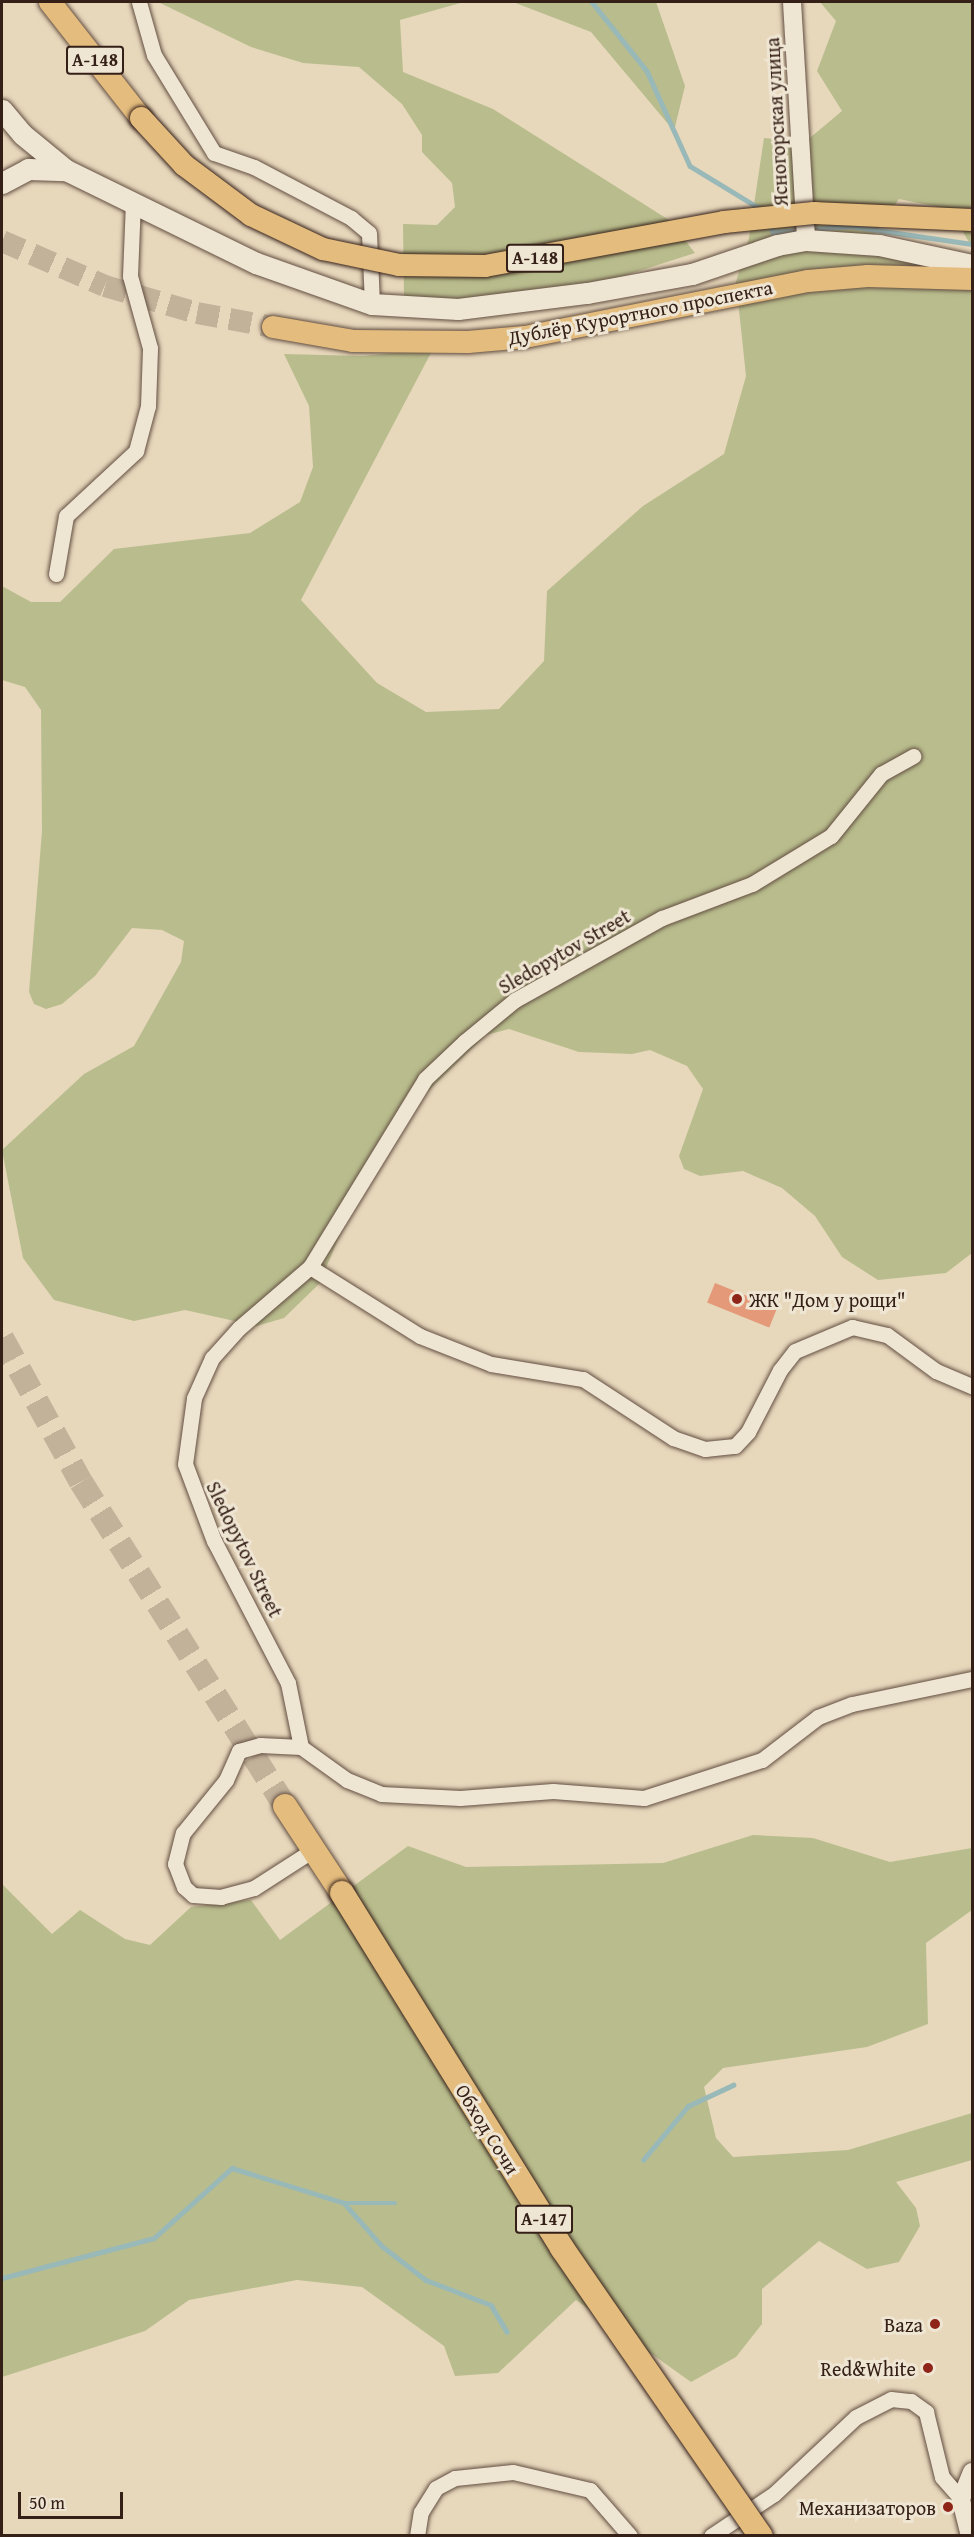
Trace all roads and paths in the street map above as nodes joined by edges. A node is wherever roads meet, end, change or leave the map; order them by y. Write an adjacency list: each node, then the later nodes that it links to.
1 (50, 2): 8 (main road, А-148, bridge)
2 (139, 2): 12 (street)
3 (792, 2): 9 (street, Ясногорская улица)
4 (2, 110): 5 (main road)
5 (66, 170): 6 (main road); 7 (main road)
6 (2, 183)
7 (133, 201): 12 (main road); 14 (street)
8 (972, 220)
9 (806, 240): 10 (main road); 12 (main road)
10 (972, 265)
11 (972, 279): 13 (main road, Дублёр Курортного проспекта)
12 (372, 304)
13 (273, 327)
14 (56, 574)
15 (913, 756): 16 (street, Sledopytov Street)
16 (310, 1267): 17 (street); 19 (street, Sledopytov Street)
17 (972, 1386)
18 (972, 1679): 19 (street)
19 (301, 1747): 21 (street)
20 (285, 1806): 21 (highway, Обход Сочи / А-147)
21 (313, 1850): 27 (highway, Обход Сочи / А-147, bridge)
22 (972, 2472): 23 (street)
23 (961, 2499): 26 (street); 28 (street)
24 (417, 2535): 25 (street)
25 (630, 2535)
26 (711, 2535)
27 (761, 2535)
28 (970, 2535)

